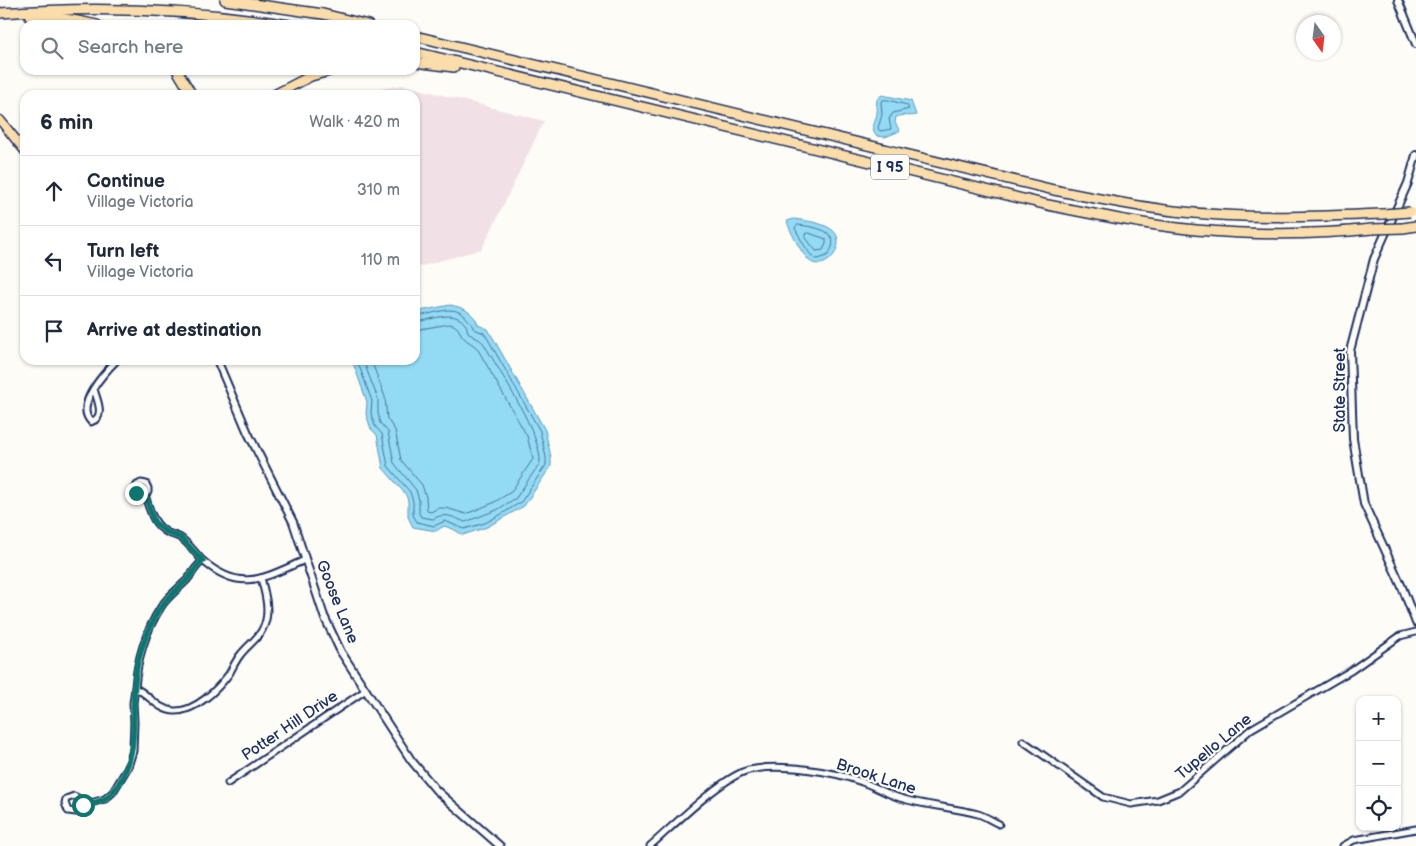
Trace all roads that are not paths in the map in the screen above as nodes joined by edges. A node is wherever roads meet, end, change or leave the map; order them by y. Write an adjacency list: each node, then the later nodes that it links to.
1 (225, 0): 7 (highway)
2 (1398, 0): 9 (street)
3 (0, 14): 6 (highway)
4 (0, 18): 5 (highway)
5 (72, 20)
6 (258, 20)
7 (348, 20)
8 (420, 37): 20 (highway, I 95, bridge)
9 (1416, 44)
10 (420, 53): 14 (highway, I 95)
11 (420, 62): 14 (highway)
12 (180, 75): 15 (highway)
13 (315, 75): 16 (highway)
14 (527, 79): 21 (highway, I 95, bridge)
15 (189, 90)
16 (284, 90)
17 (0, 120): 18 (main road)
18 (20, 145)
19 (1416, 155): 29 (street, State Street)
20 (1413, 211)
21 (1416, 226)
22 (113, 365): 24 (street)
23 (219, 365): 26 (street, Goose Lane)
24 (94, 389): 24 (street)
25 (145, 495): 27 (street)
26 (305, 560): 28 (street); 32 (street, Goose Lane)
27 (203, 561): 28 (street); 31 (street)
28 (261, 578): 31 (street)
29 (1416, 623)
30 (1416, 632): 33 (street, Tupello Lane)
31 (135, 688): 35 (street)
32 (366, 690): 34 (street, Potter Hill Drive); 38 (street, Goose Lane)
33 (1023, 741)
34 (228, 783)
35 (83, 805)
36 (998, 824): 39 (street, Brook Lane)
37 (1416, 829): 40 (street)
38 (500, 846)
39 (650, 846)
40 (1344, 846)

